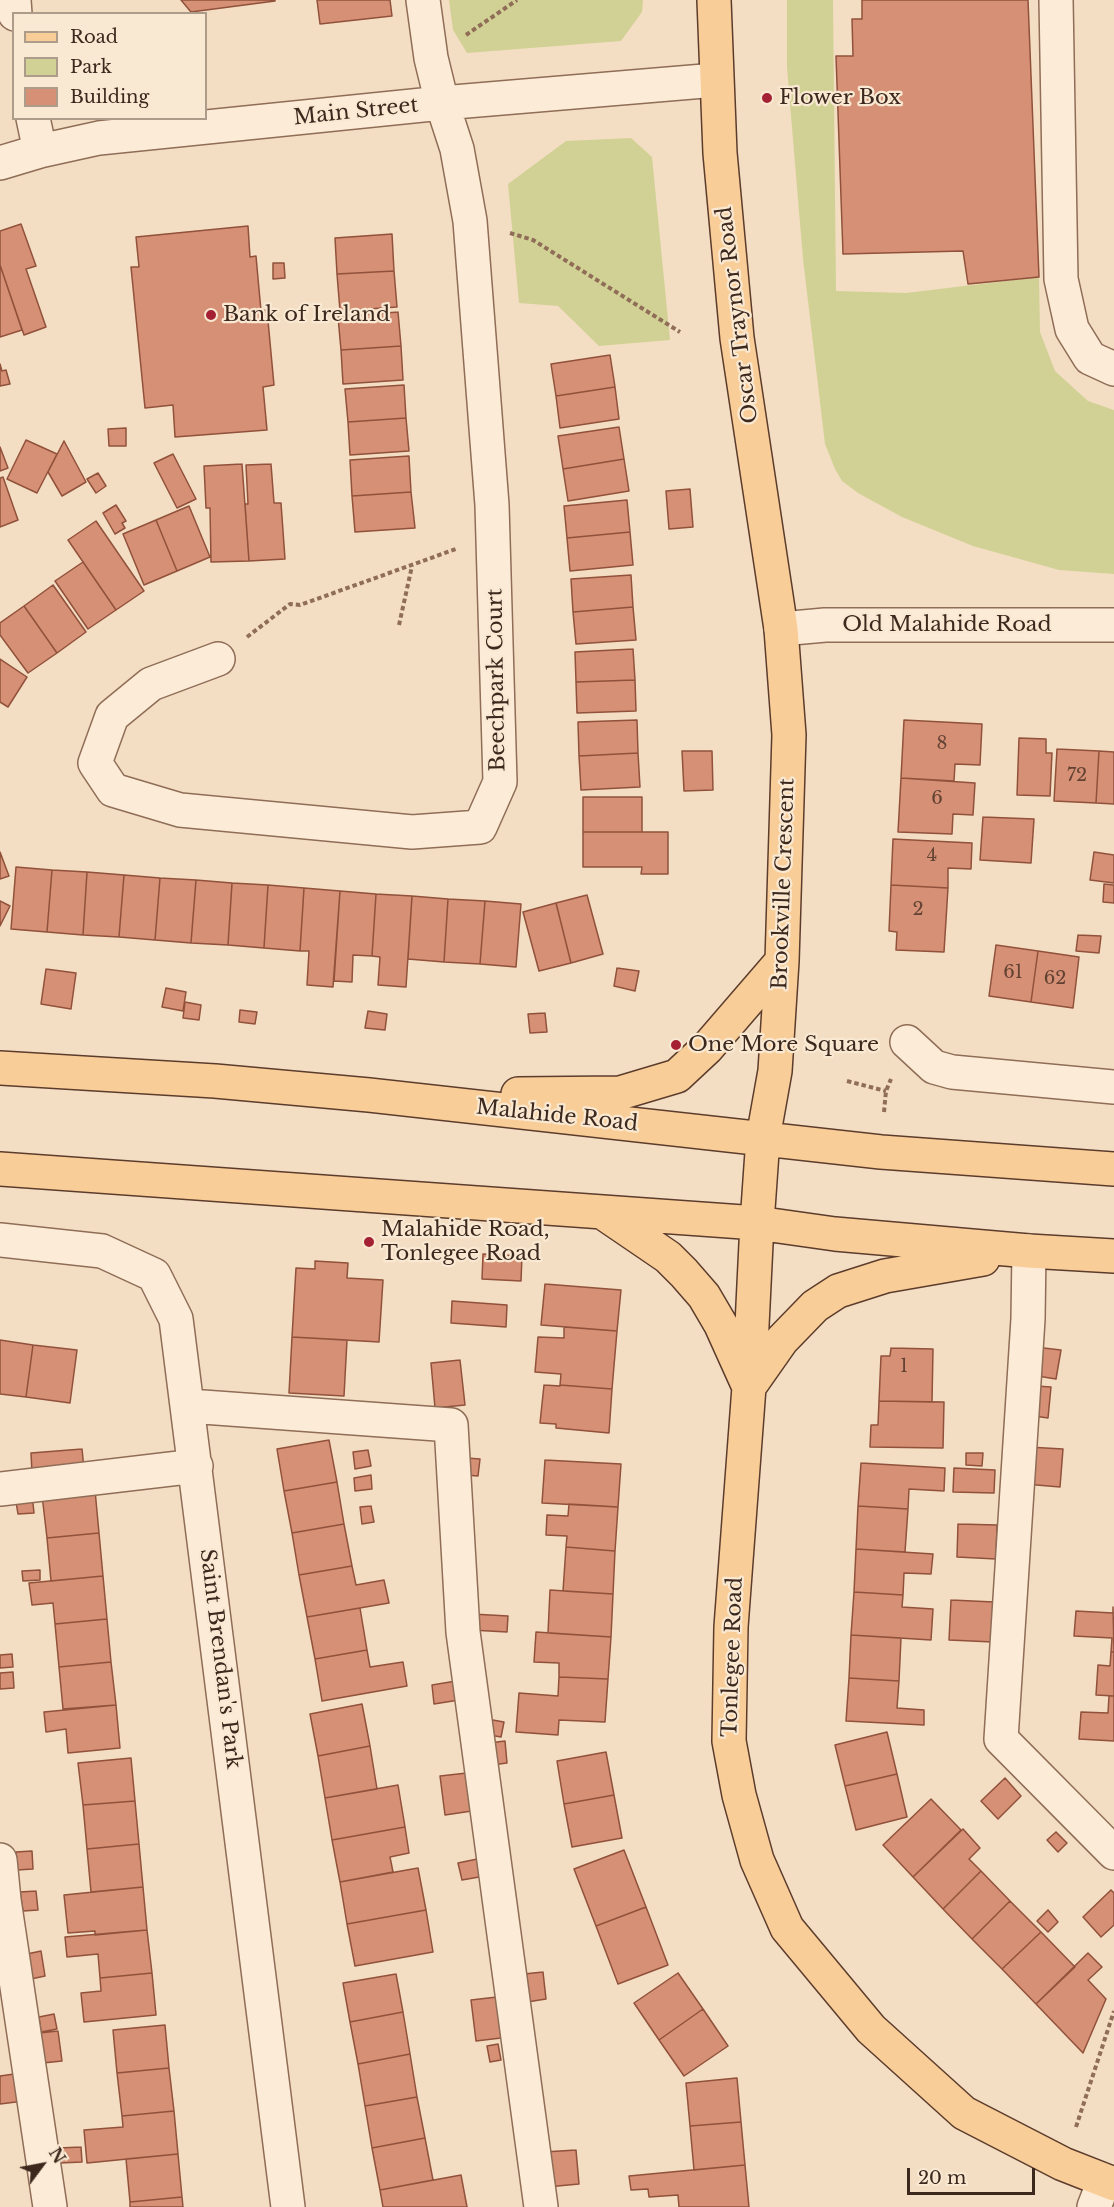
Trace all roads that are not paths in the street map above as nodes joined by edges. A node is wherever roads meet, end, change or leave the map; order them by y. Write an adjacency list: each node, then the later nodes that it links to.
1 (423, 0): 5 (street, Beechpark Court)
2 (714, 0): 4 (main road, Oscar Traynor Road)
3 (1056, 0): 9 (street)
4 (716, 80): 5 (street, Main Street); 11 (main road, Oscar Traynor Road)
5 (442, 103): 7 (street, Main Street); 12 (street, Beechpark Court)
6 (33, 120): 7 (street)
7 (39, 151): 8 (street, Main Street)
8 (0, 164)
9 (1114, 369)
10 (1114, 625): 11 (street, Old Malahide Road)
11 (781, 629): 13 (main road, Brookville Crescent)
12 (218, 659)
13 (782, 961): 17 (main road); 18 (main road, Brookville Crescent)
14 (907, 1042): 16 (street)
15 (0, 1068): 17 (main road, Malahide Road)
16 (1114, 1087)
17 (369, 1095): 18 (main road, Malahide Road)
18 (763, 1138): 20 (main road, Malahide Road); 22 (main road, Tonlegee Road)
19 (0, 1169): 21 (main road)
20 (1114, 1169)
21 (601, 1212): 22 (main road); 26 (main road)
22 (757, 1223): 24 (main road); 26 (main road, Tonlegee Road)
23 (0, 1240): 27 (street, Saint Brendan's Park)
24 (1029, 1251): 25 (main road); 26 (main road); 30 (street)
25 (1114, 1256)
26 (749, 1387): 32 (main road, Tonlegee Road)
27 (189, 1406): 28 (street, Saint Brendan's Park); 35 (street)
28 (196, 1466): 29 (street); 34 (street, Saint Brendan's Park)
29 (0, 1489)
30 (1114, 1853)
31 (0, 1860): 33 (street)
32 (1104, 2191)
33 (50, 2207)
34 (288, 2207)
35 (541, 2207)

